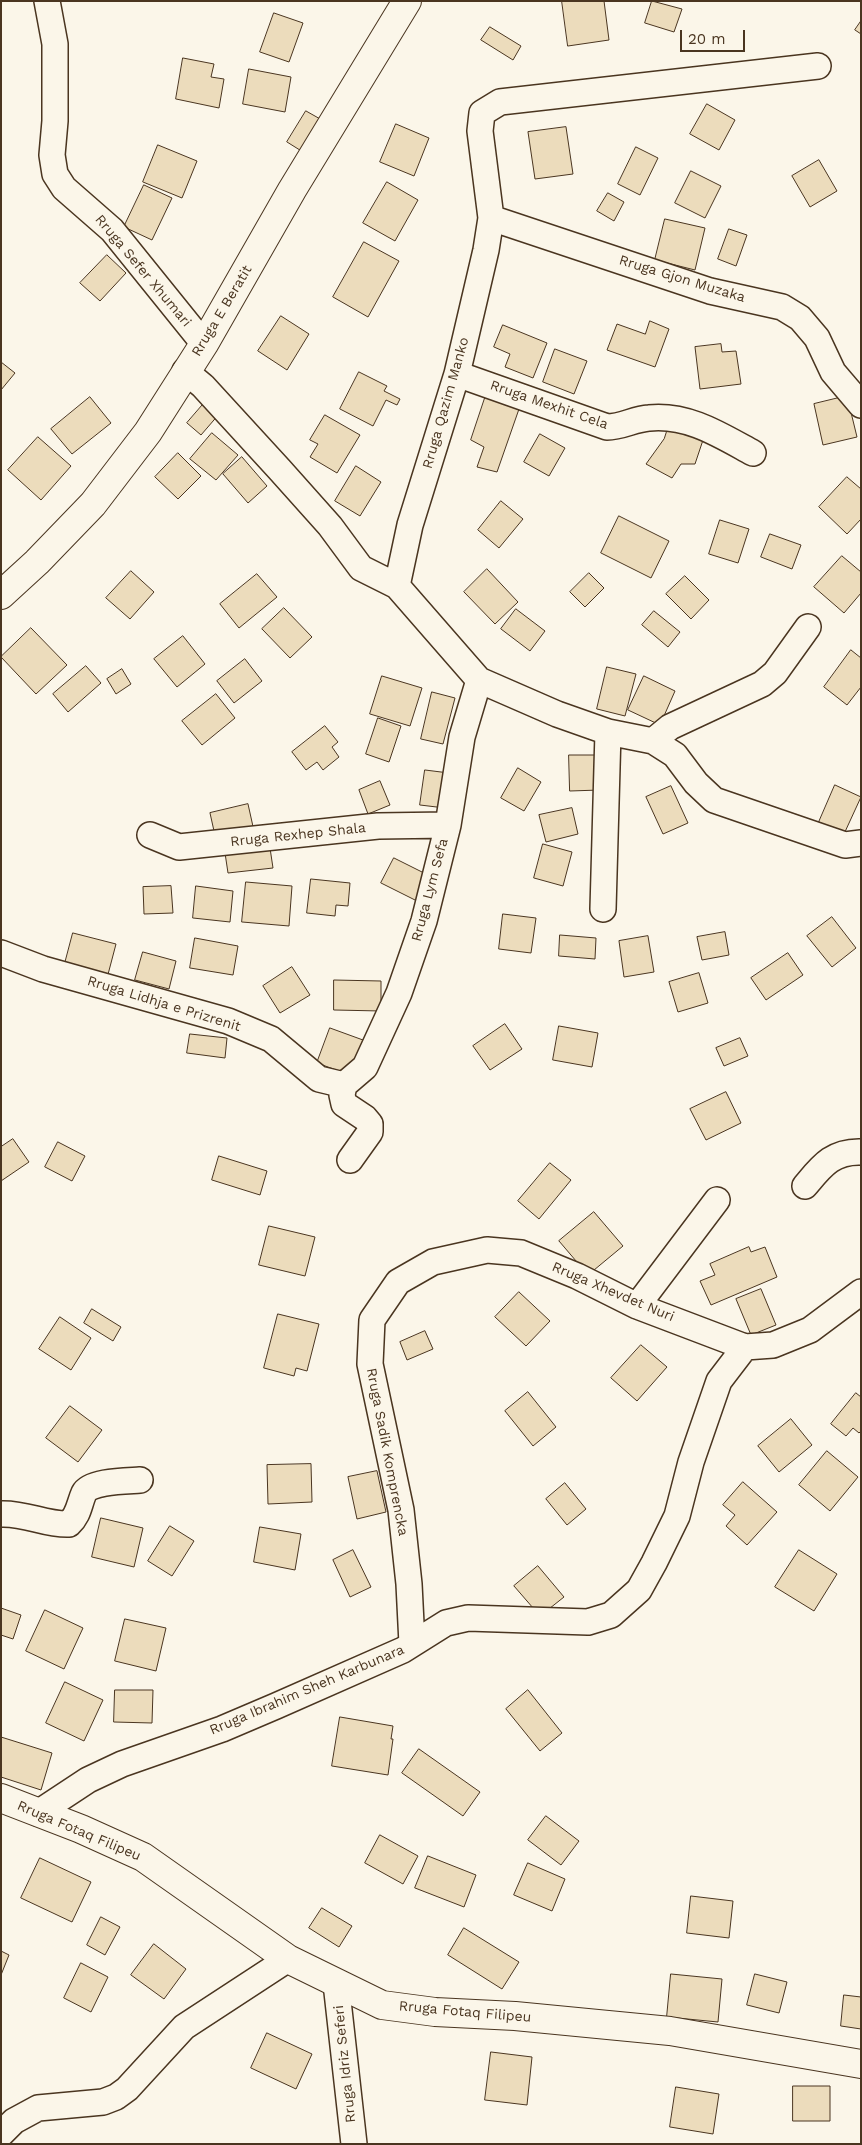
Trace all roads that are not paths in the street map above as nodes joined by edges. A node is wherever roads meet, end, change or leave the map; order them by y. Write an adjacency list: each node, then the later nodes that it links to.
1 (47, 1): 5 (street, Rruga Sefer Xhumari)
2 (407, 1): 5 (main road, Rruga E Beratit)
3 (818, 66): 4 (street, Rruga Qazim Manko)
4 (491, 218): 7 (street, Rruga Qazim Manko); 8 (street, Rruga Gjon Muzaka)
5 (204, 344): 6 (main road, Rruga E Beratit)
6 (185, 371): 10 (street); 11 (main road, Rruga E Beratit)
7 (457, 374): 9 (street, Rruga Mexhit Cela); 10 (street, Rruga Qazim Manko)
8 (861, 404)
9 (753, 453)
10 (397, 586): 13 (street)
11 (1, 595)
12 (808, 627): 15 (street)
13 (479, 680): 14 (street); 16 (street, Rruga Lym Sefa)
14 (608, 732): 15 (street); 19 (street)
15 (653, 741): 18 (street)
16 (448, 825): 17 (street, Rruga Rexhep Shala); 21 (street, Rruga Lym Sefa)
17 (150, 836)
18 (861, 843)
19 (603, 910)
20 (1, 953): 21 (street, Rruga Lidhja e Prizrenit)
21 (344, 1085): 23 (street)
22 (861, 1152): 24 (street)
23 (350, 1160)
24 (805, 1186)
25 (717, 1200): 27 (street)
26 (861, 1292): 29 (street, Rruga Xhevdet Nuri)
27 (637, 1306): 28 (street, Rruga Xhevdet Nuri); 29 (street, Rruga Xhevdet Nuri)
28 (372, 1320): 32 (street, Rruga Sadik Komprencka)
29 (745, 1347): 32 (street, Rruga Ibrahim Sheh Karbunara)
30 (140, 1480): 31 (street)
31 (1, 1514)
32 (412, 1644): 34 (street, Rruga Ibrahim Sheh Karbunara)
33 (1, 1798): 34 (main road, Rruga Fotaq Filipeu)
34 (38, 1813): 35 (main road, Rruga Fotaq Filipeu)
35 (288, 1959): 36 (main road, Rruga Fotaq Filipeu); 38 (street)
36 (336, 1983): 37 (main road, Rruga Fotaq Filipeu); 39 (street, Rruga Idriz Seferi)
37 (861, 2064)
38 (1, 2134)
39 (354, 2144)

